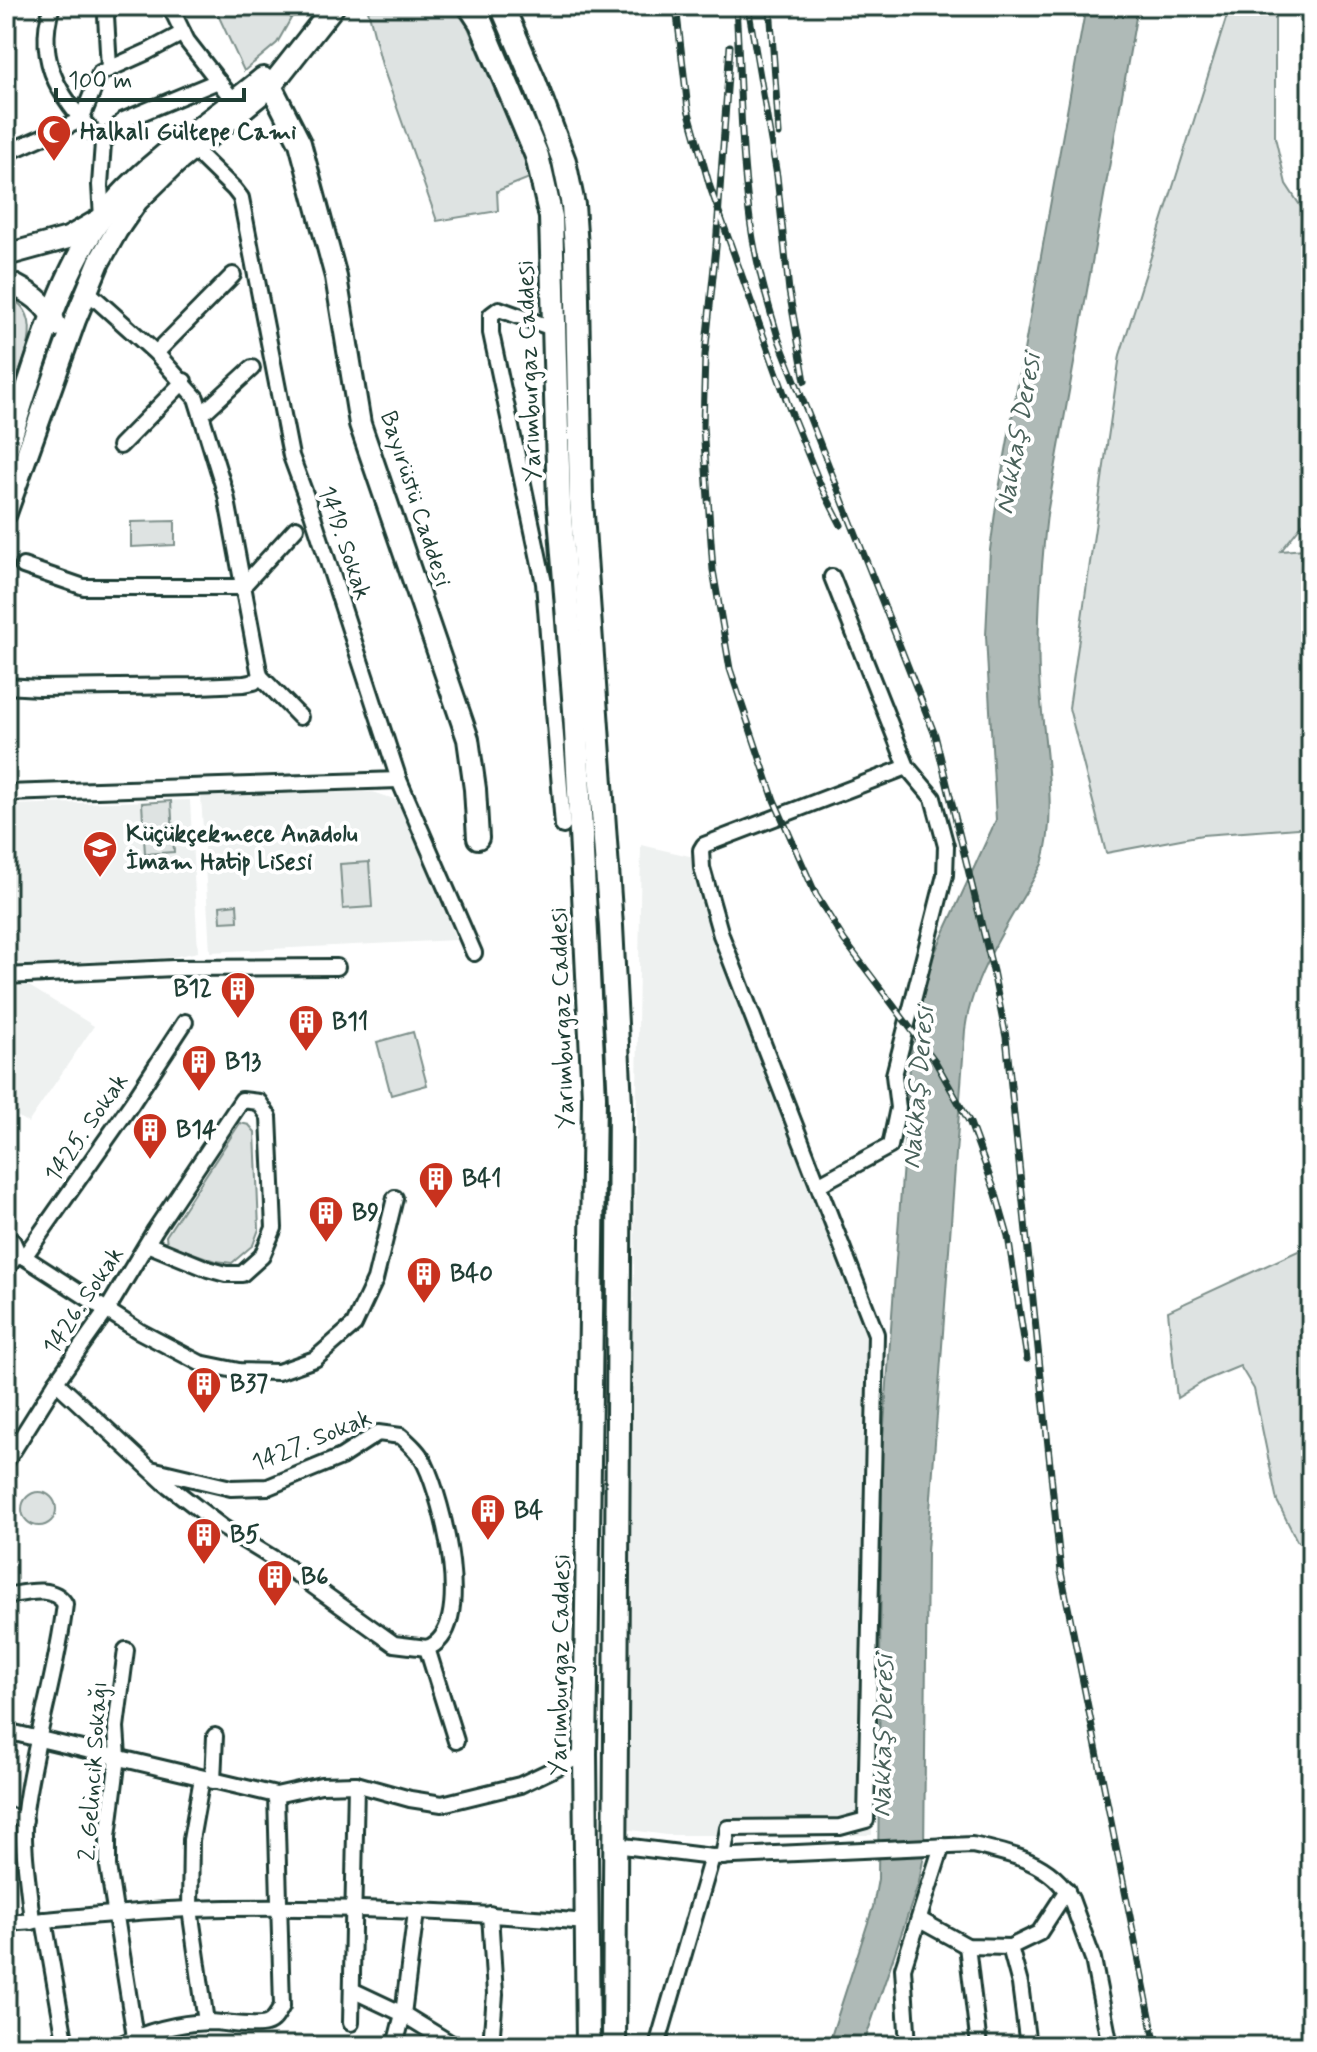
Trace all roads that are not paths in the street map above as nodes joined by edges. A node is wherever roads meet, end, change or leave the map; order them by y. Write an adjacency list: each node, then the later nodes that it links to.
1 (52, 6): 13 (street)
2 (110, 6): 9 (street)
3 (170, 6): 8 (street)
4 (319, 6): 12 (main road)
5 (334, 6): 11 (main road)
6 (470, 6): 23 (main road, Yarımburgaz Caddesi)
7 (502, 6): 23 (main road, Yarımburgaz Caddesi)
8 (183, 33): 9 (street); 10 (street)
9 (109, 68): 13 (street)
10 (218, 81): 12 (street); 14 (street)
11 (271, 86): 15 (main road); 43 (main road, Bayırüstü Caddesi)
12 (233, 100): 17 (main road)
13 (81, 120): 14 (street); 16 (street)
14 (103, 143): 17 (street)
15 (193, 149): 21 (main road); 40 (street, 1419. Sokak)
16 (6, 153)
17 (102, 218): 18 (main road); 22 (main road)
18 (6, 255)
19 (233, 275): 24 (street)
20 (6, 281): 22 (main road)
21 (87, 291): 24 (street); 30 (main road)
22 (53, 315): 29 (main road); 30 (main road)
23 (566, 329): 42 (street); 65 (main road, Yarımburgaz Caddesi); 72 (main road, Yarımburgaz Caddesi)
24 (156, 353): 26 (street)
25 (252, 368): 27 (street)
26 (184, 381): 27 (street); 28 (street)
27 (201, 415): 35 (street)
28 (120, 446)
29 (6, 453)
30 (14, 491): 31 (main road)
31 (6, 513)
32 (296, 528): 35 (street)
33 (23, 566): 35 (street)
34 (832, 577): 39 (street)
35 (242, 587): 36 (street)
36 (260, 676): 37 (street); 38 (street)
37 (6, 686)
38 (300, 717)
39 (907, 767): 48 (street); 48 (street)
40 (399, 780): 41 (street); 44 (street, 1419. Sokak)
41 (6, 793)
42 (563, 826)
43 (478, 838)
44 (474, 953)
45 (337, 967): 46 (street)
46 (6, 976)
47 (185, 1022): 52 (street, 1425. Sokak)
48 (818, 1185): 74 (street)
49 (395, 1198): 54 (street)
50 (6, 1242): 52 (street)
51 (147, 1244): 51 (street, 1426. Sokak); 54 (street, 1426. Sokak)
52 (16, 1254): 53 (street, 1425. Sokak); 54 (street)
53 (6, 1270)
54 (107, 1310): 55 (street, 1426. Sokak)
55 (56, 1382): 56 (street, 1426. Sokak); 57 (street, 1427. Sokak)
56 (6, 1462)
57 (151, 1469): 59 (street, 1427. Sokak); 59 (street, 1427. Sokak)
58 (6, 1596): 63 (street)
59 (427, 1648): 64 (street)
60 (126, 1650): 66 (street, 2. Gelincik Sokağı)
61 (6, 1731): 63 (street)
62 (215, 1736): 67 (street)
63 (38, 1737): 66 (street); 71 (street)
64 (456, 1741)
65 (585, 1754): 68 (street); 84 (main road, Yarımburgaz Caddesi)
66 (118, 1757): 67 (street); 79 (street, 2. Gelincik Sokağı)
67 (208, 1780): 69 (street); 77 (street)
68 (356, 1784): 69 (street); 78 (street)
69 (276, 1795): 76 (street)
70 (6, 1815): 71 (street)
71 (25, 1820): 83 (street)
72 (615, 1845): 74 (street); 86 (main road, Yarımburgaz Caddesi)
73 (942, 1846): 74 (street); 75 (street); 82 (street)
74 (717, 1857): 101 (street)
75 (1067, 1890): 88 (street); 105 (street)
76 (278, 1908): 77 (street); 78 (street); 91 (street)
77 (190, 1909): 79 (street); 91 (street)
78 (355, 1909): 80 (street); 89 (street)
79 (116, 1912): 83 (street); 93 (street, 2. Gelincik Sokağı)
80 (416, 1912): 81 (street); 90 (street)
81 (490, 1914): 84 (street); 98 (street)
82 (920, 1920): 87 (street); 102 (street)
83 (38, 1921): 85 (street); 94 (street)
84 (587, 1922): 86 (main road); 99 (main road, Yarımburgaz Caddesi)
85 (6, 1923)
86 (614, 1923): 100 (main road, Yarımburgaz Caddesi)
87 (967, 1946): 88 (street); 103 (street)
88 (1010, 1947): 104 (street)
89 (352, 1990): 90 (street); 92 (street)
90 (403, 2014): 96 (street); 97 (street)
91 (206, 2022): 93 (street)
92 (351, 2023)
93 (140, 2039): 95 (street)
94 (66, 2046)
95 (117, 2046)
96 (395, 2046)
97 (455, 2046)
98 (491, 2046)
99 (588, 2046)
100 (614, 2046)
101 (657, 2046)
102 (908, 2046)
103 (979, 2046)
104 (1028, 2046)
105 (1110, 2046)

